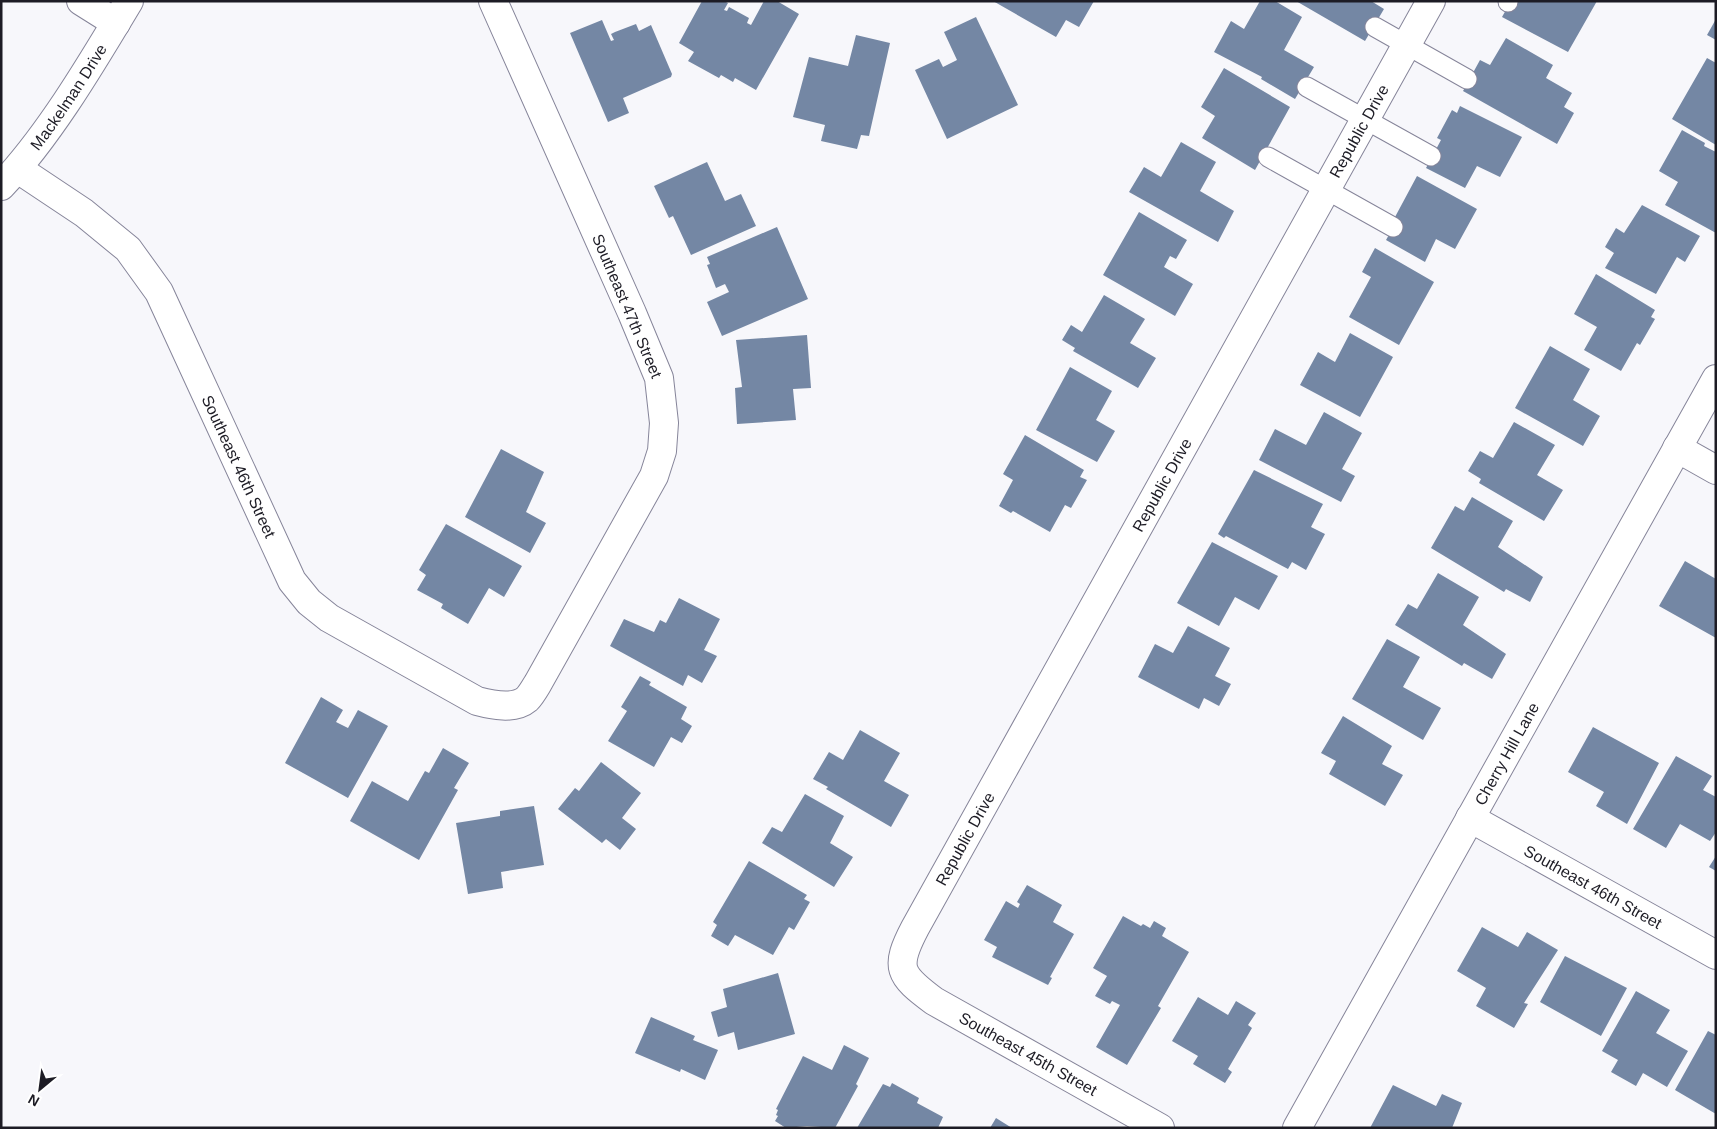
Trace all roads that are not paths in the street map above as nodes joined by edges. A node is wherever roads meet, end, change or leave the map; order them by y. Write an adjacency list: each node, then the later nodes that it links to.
1 (81, 1): 4 (street)
2 (493, 1): 18 (street, Southeast 47th Street)
3 (1431, 1): 6 (street, Republic Drive)
4 (122, 12): 12 (street, Mackelman Drive)
5 (1375, 27): 6 (lane)
6 (1407, 45): 7 (lane); 9 (street, Republic Drive)
7 (1467, 79)
8 (1307, 87): 9 (lane)
9 (1365, 119): 10 (lane); 13 (street, Republic Drive)
10 (1431, 156)
11 (1268, 157): 13 (lane)
12 (10, 177): 18 (street, Southeast 46th Street)
13 (1326, 190): 14 (lane); 21 (street, Republic Drive)
14 (1393, 227)
15 (1716, 379): 16 (street, Cherry Hill Lane)
16 (1677, 448): 17 (street); 19 (street, Cherry Hill Lane)
17 (1716, 470)
18 (510, 705)
19 (1470, 818): 20 (street, Southeast 46th Street); 23 (street, Cherry Hill Lane)
20 (1716, 955)
21 (904, 971): 22 (street, Southeast 45th Street)
22 (1160, 1128)
23 (1297, 1128)

